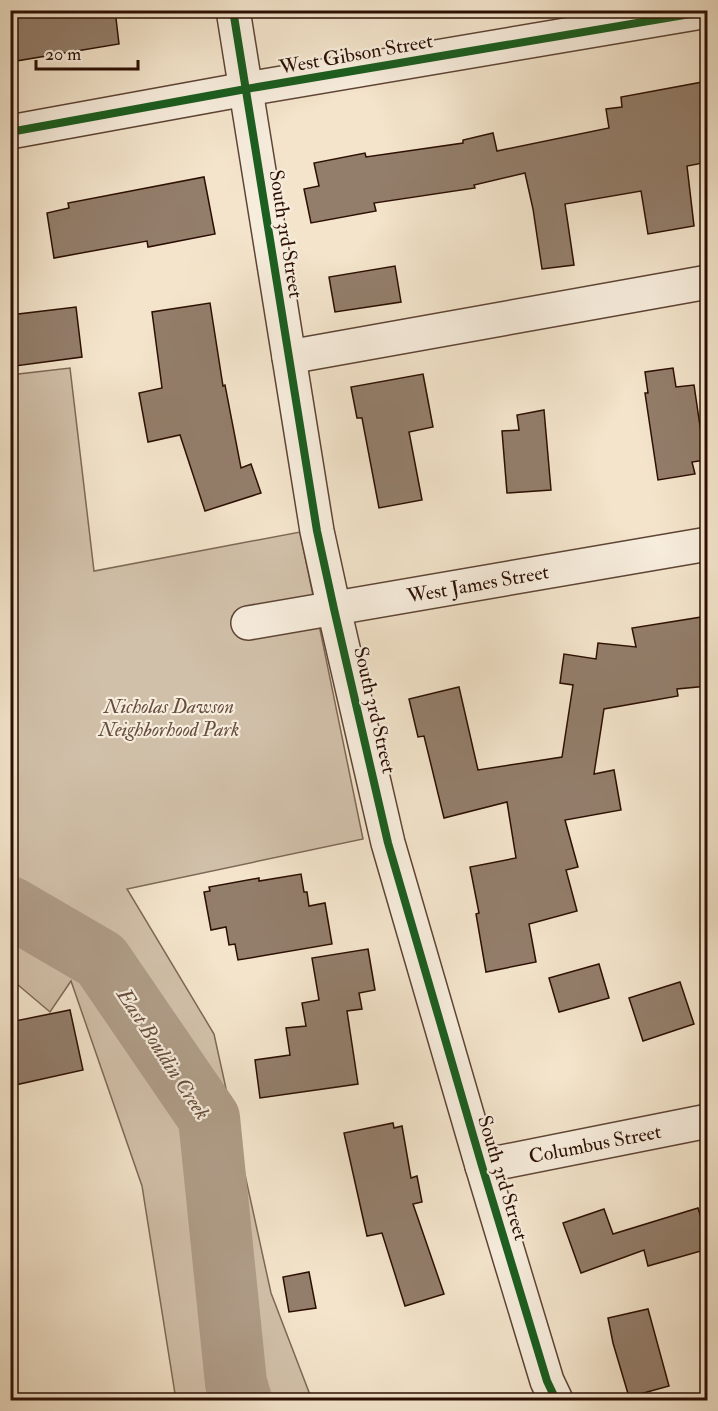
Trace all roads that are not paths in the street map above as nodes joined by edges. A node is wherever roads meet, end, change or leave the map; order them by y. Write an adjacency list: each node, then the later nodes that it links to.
1 (233, 10): 3 (street, South 3rd Street)
2 (708, 11): 3 (street, West Gibson Street)
3 (246, 89): 4 (street, West Gibson Street); 6 (street, South 3rd Street)
4 (10, 132)
5 (708, 282): 6 (street)
6 (289, 357): 8 (street, South 3rd Street)
7 (708, 544): 8 (street, West James Street)
8 (334, 609): 9 (street, West James Street); 11 (street, South 3rd Street)
9 (248, 623)
10 (708, 1121): 11 (street, Columbus Street)
11 (482, 1166): 12 (street, South 3rd Street)
12 (556, 1401)

